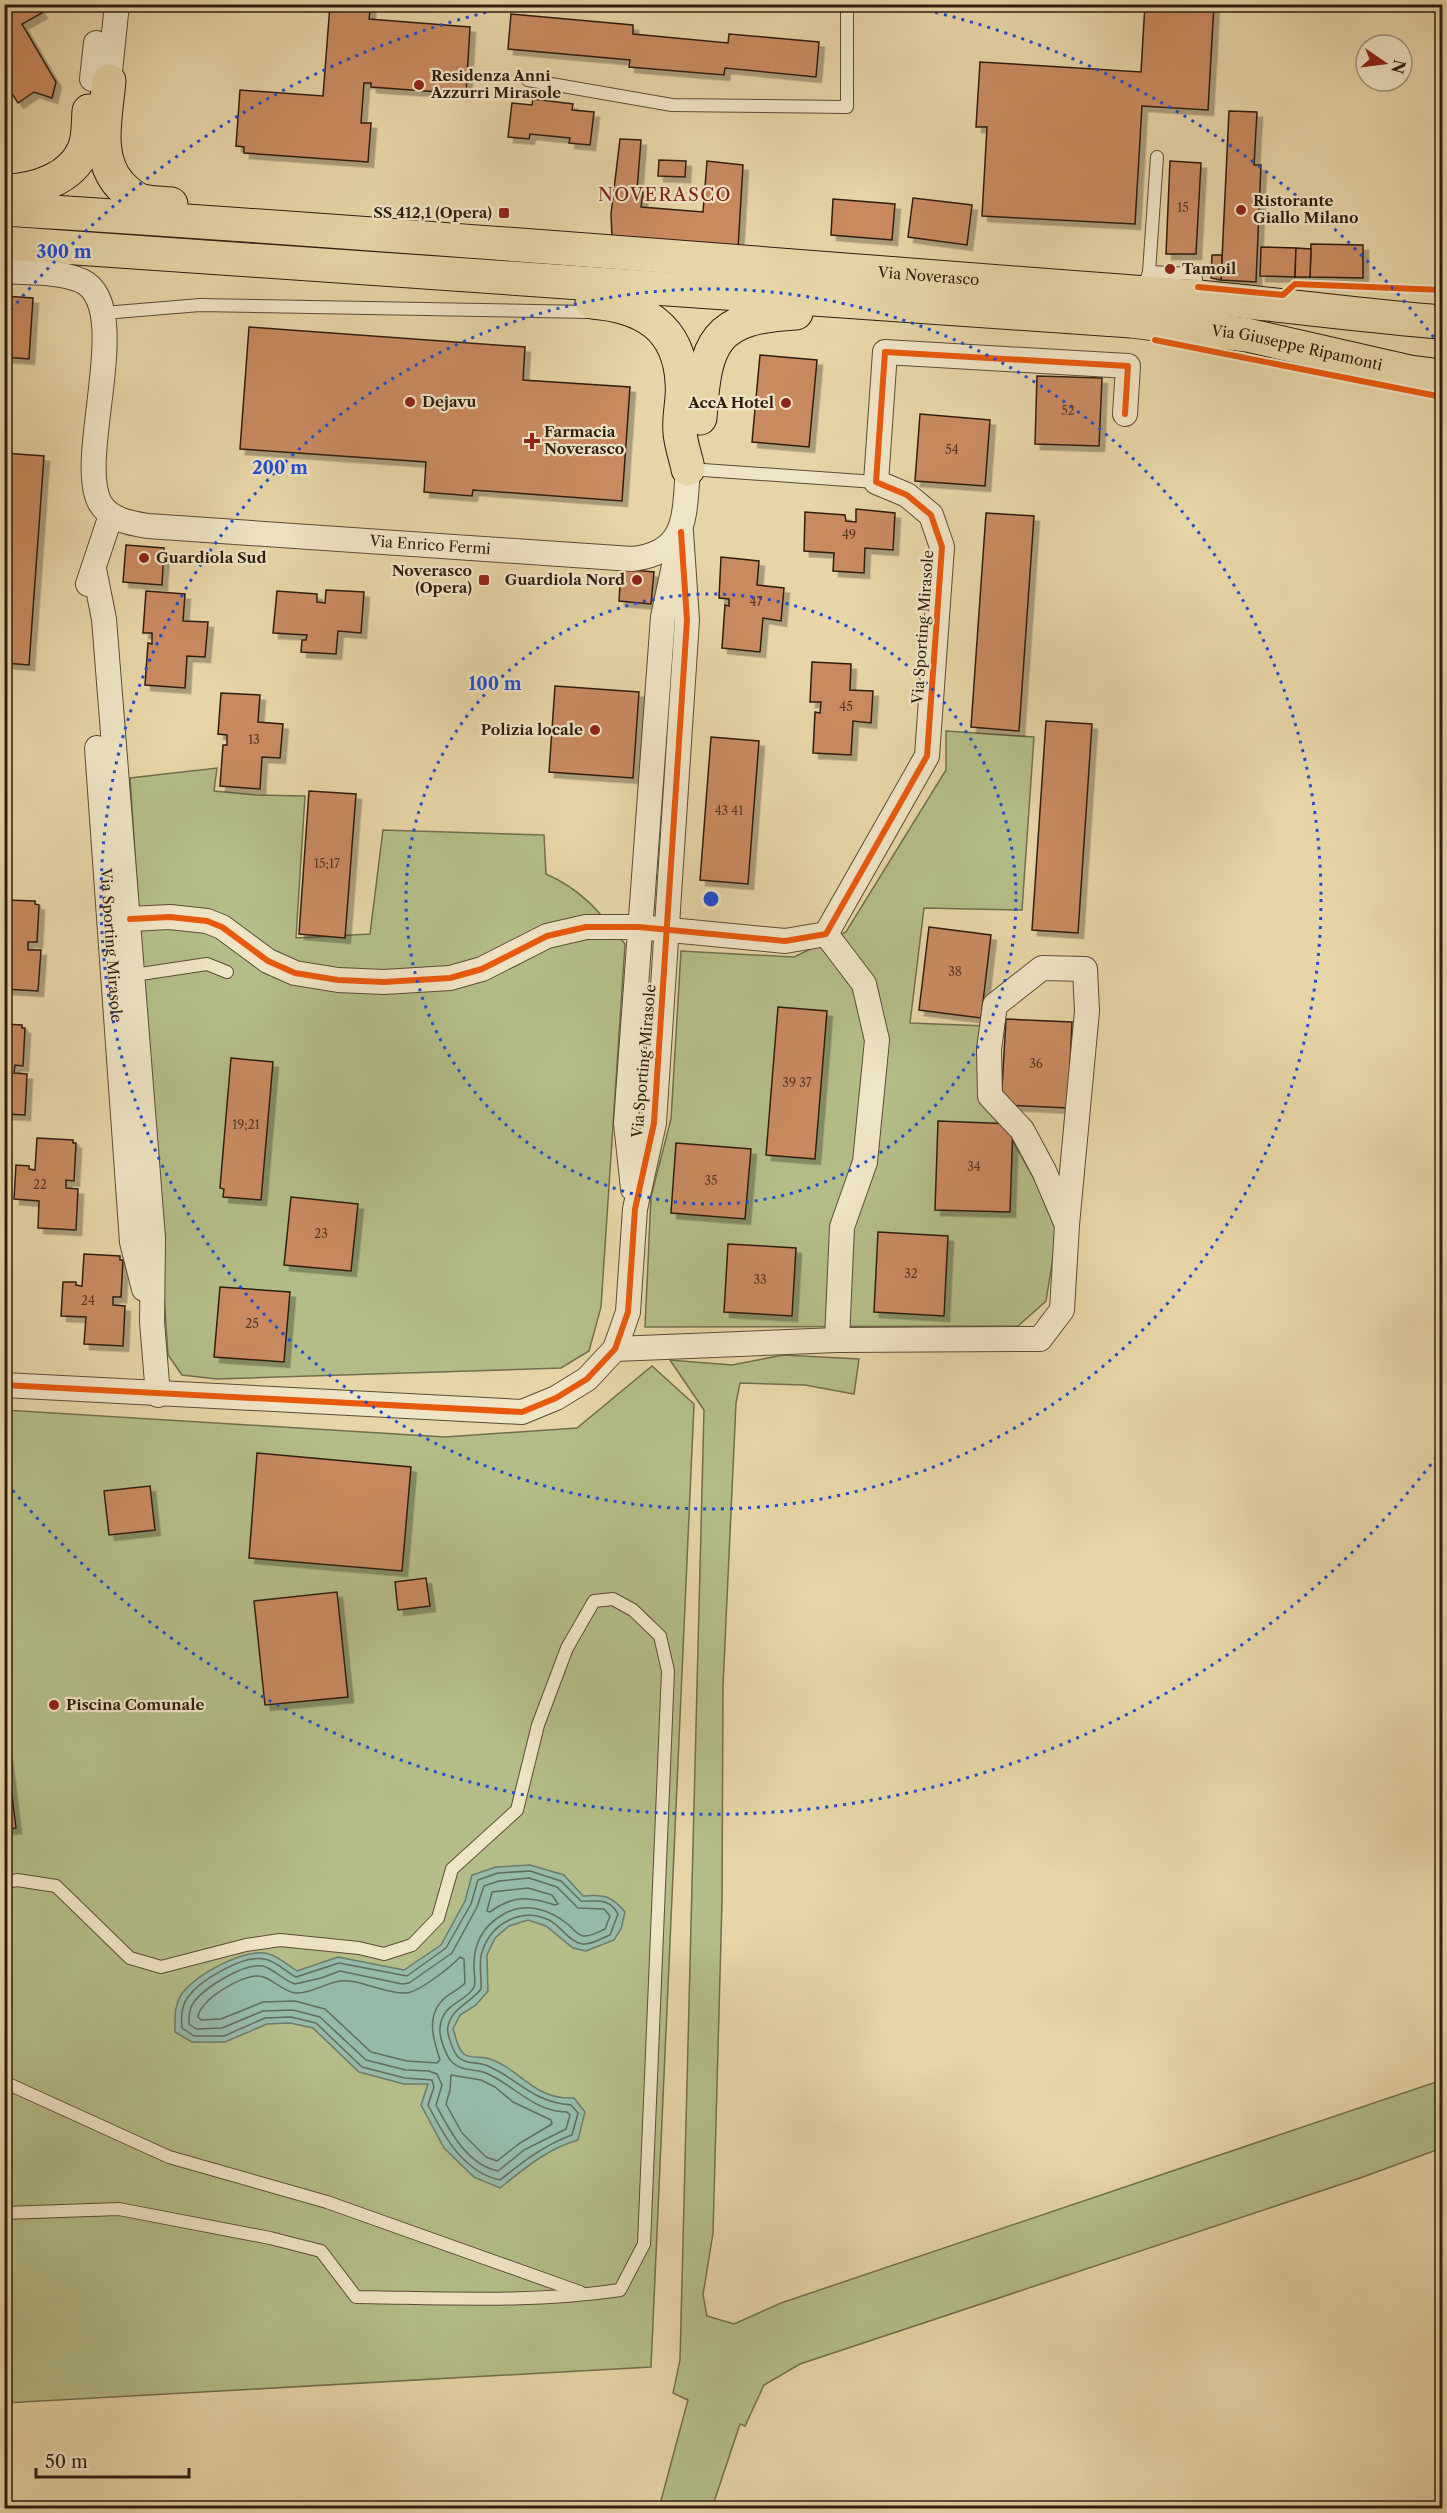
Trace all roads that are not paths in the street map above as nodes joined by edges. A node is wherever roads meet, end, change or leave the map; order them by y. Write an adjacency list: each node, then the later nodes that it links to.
1 (100, 4): 4 (street)
2 (117, 4): 4 (street)
3 (847, 4): 5 (lane)
4 (101, 80): 7 (main road); 10 (main road)
5 (528, 80)
6 (1157, 157): 13 (lane)
7 (4, 191)
8 (4, 209): 10 (main road)
9 (4, 243): 11 (main road)
10 (608, 252): 13 (main road, Via Noverasco)
11 (353, 268): 14 (main road); 20 (main road)
12 (4, 272): 16 (street)
13 (1145, 283): 17 (main road, Via Noverasco)
14 (908, 307): 18 (main road, Via Giuseppe Ripamonti); 20 (main road)
15 (590, 312): 16 (lane)
16 (104, 313): 22 (street)
17 (1443, 322)
18 (1443, 376)
19 (1125, 414): 21 (street)
20 (688, 470): 21 (lane); 23 (street)
21 (876, 482): 28 (street, Via Sporting Mirasole)
22 (111, 515): 23 (street, Via Enrico Fermi); 24 (street, Via Sporting Mirasole)
23 (681, 532): 26 (street, Via Sporting Mirasole); 27 (street, Via Sporting Mirasole)
24 (94, 569): 25 (street, Via Sporting Mirasole); 33 (street, Via Sporting Mirasole)
25 (130, 919): 26 (street, Via Sporting Mirasole); 30 (street, Via Sporting Mirasole)
26 (639, 927): 27 (street, Via Sporting Mirasole); 31 (street, Via Sporting Mirasole)
27 (666, 932): 28 (street, Via Sporting Mirasole); 31 (street, Via Sporting Mirasole)
28 (826, 934): 34 (street)
29 (228, 972): 30 (lane)
30 (134, 975): 33 (street, Via Sporting Mirasole)
31 (635, 1209): 35 (street, Via Sporting Mirasole)
32 (1067, 1225): 32 (street); 34 (street)
33 (152, 1322): 37 (street, Via Sporting Mirasole)
34 (837, 1340): 35 (street)
35 (615, 1349): 37 (street, Via Sporting Mirasole)
36 (4, 1385): 37 (street, Via Sporting Mirasole)
37 (158, 1395)
38 (4, 1882): 41 (lane)
39 (4, 2082): 41 (lane)
40 (4, 2213): 41 (lane)
41 (588, 2295)

